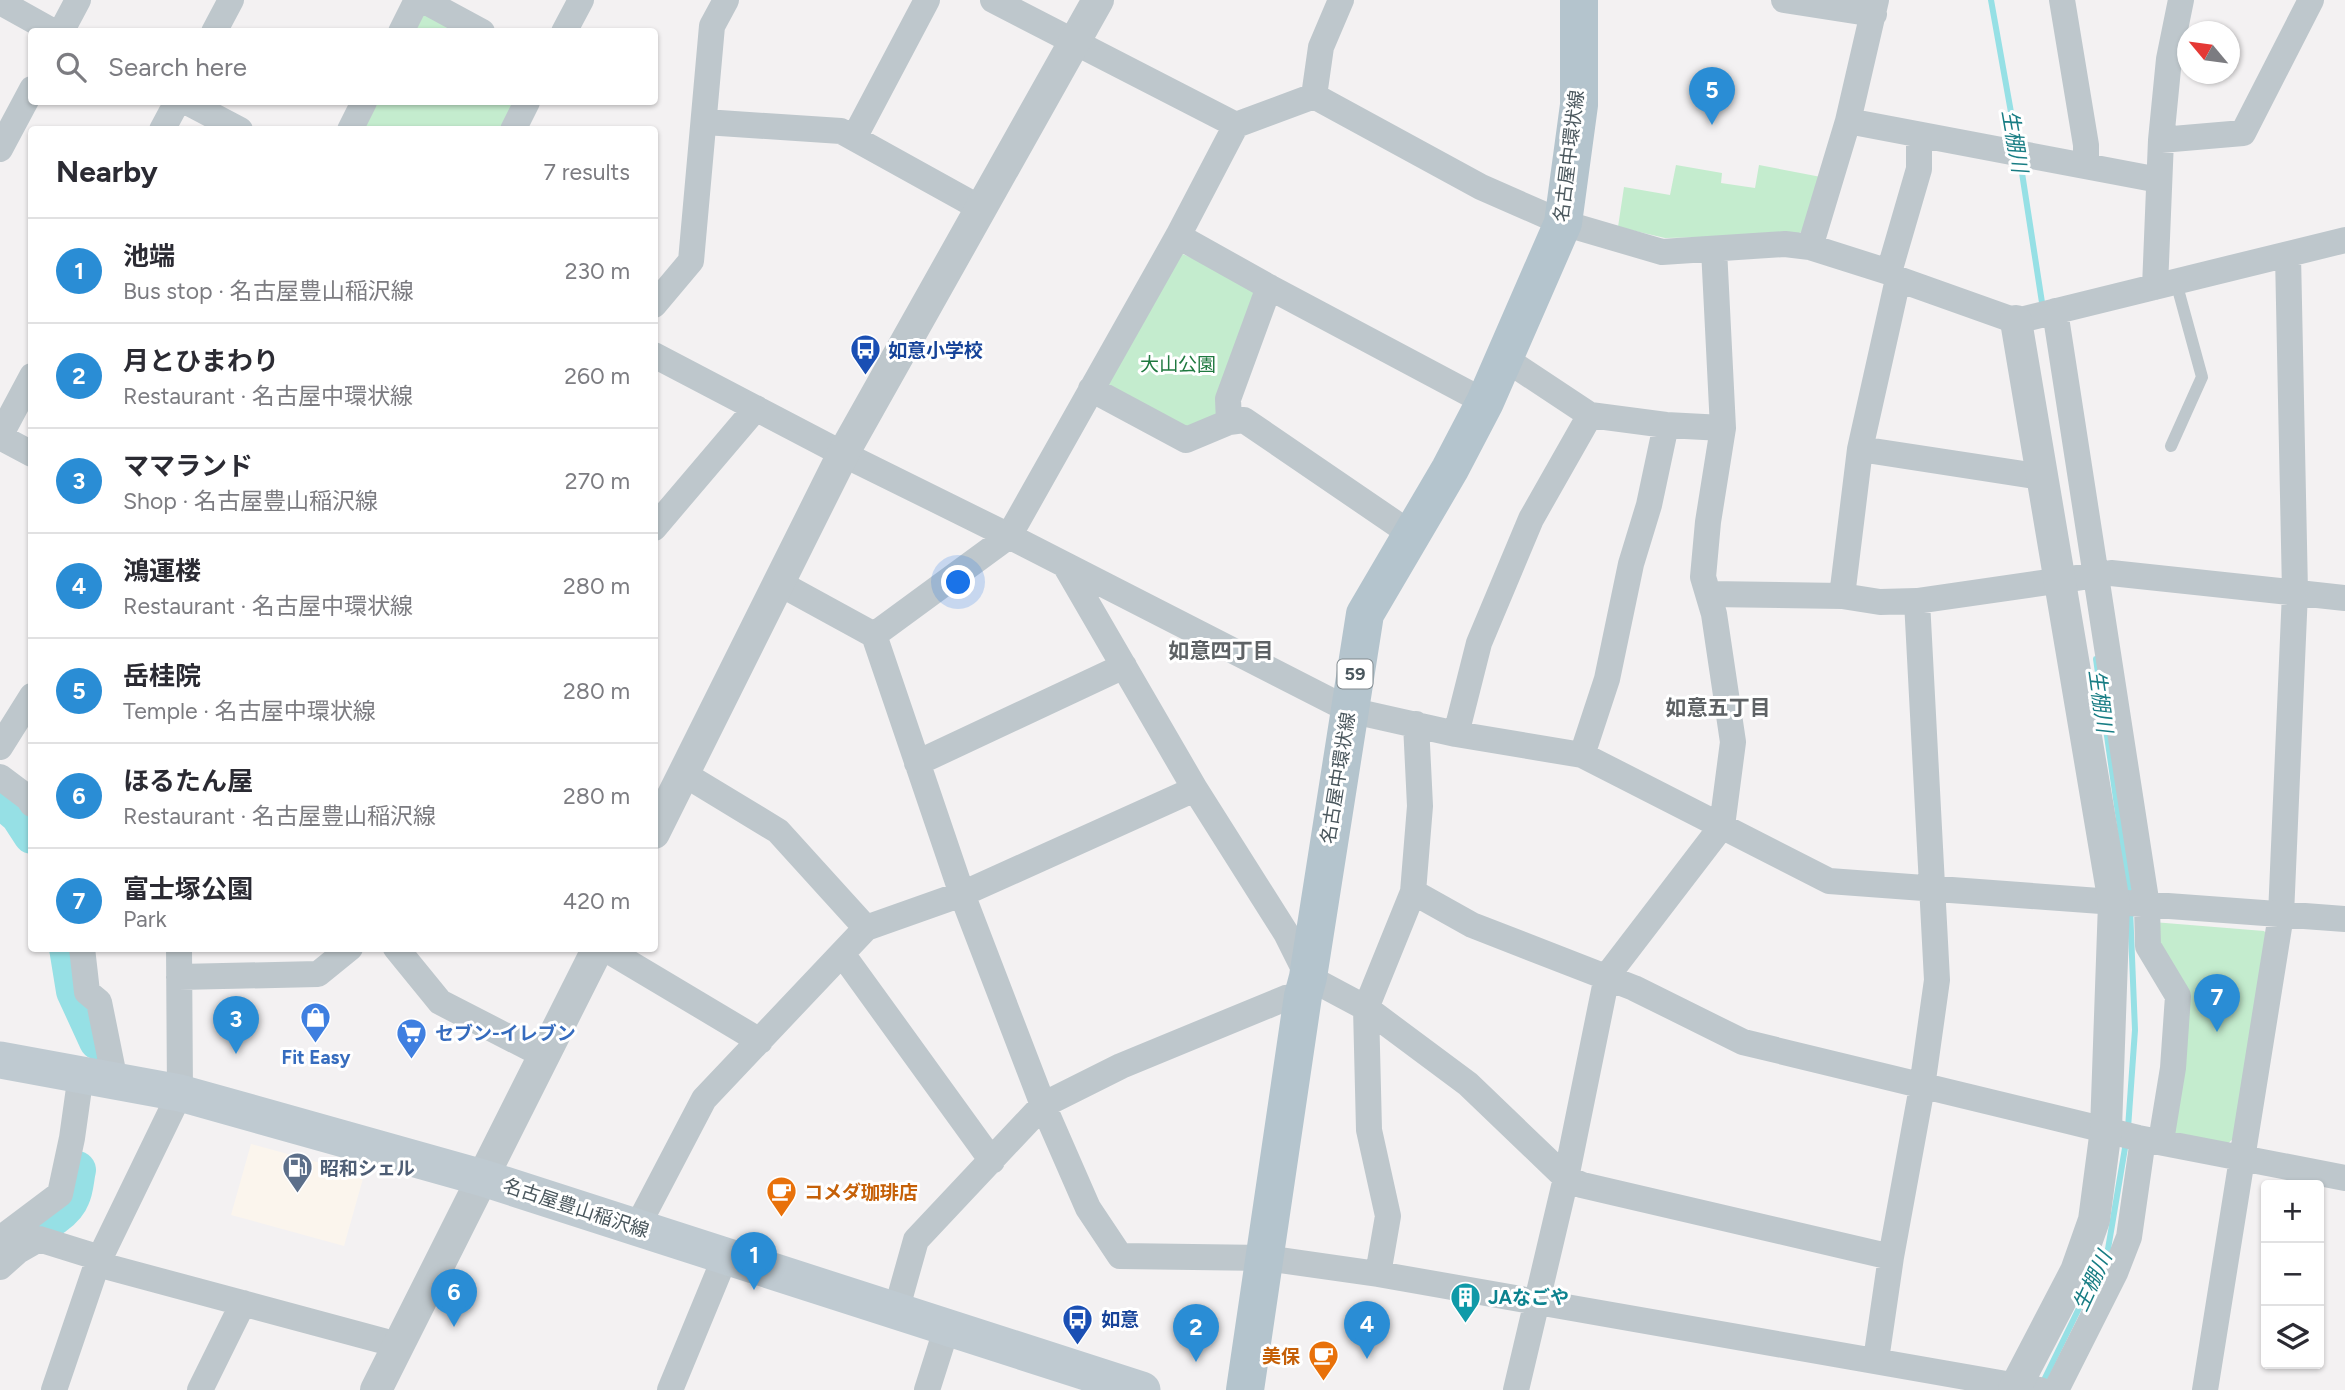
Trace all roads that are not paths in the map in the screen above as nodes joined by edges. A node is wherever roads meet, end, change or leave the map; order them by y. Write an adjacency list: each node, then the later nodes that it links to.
1 (78, 0): 19 (street)
2 (231, 0): 20 (street)
3 (417, 0): 21 (street)
4 (423, 0): 22 (street)
5 (581, 0): 23 (street)
6 (726, 0): 32 (street)
7 (927, 0): 39 (street)
8 (993, 0): 24 (street)
9 (1098, 0): 24 (street)
10 (1341, 0): 26 (street)
11 (1579, 0): 45 (main road, 名古屋中環状線 / 59)
12 (1784, 0): 17 (street)
13 (2063, 0): 42 (street)
14 (2181, 0): 40 (street)
15 (2311, 0): 40 (street)
16 (0, 2): 18 (street)
17 (1875, 7): 31 (street)
18 (47, 28)
19 (63, 28)
20 (216, 28)
21 (403, 28)
22 (475, 28)
23 (566, 28)
24 (1075, 43): 33 (street); 44 (street)
25 (28, 96): 41 (street)
26 (1314, 96): 33 (street); 45 (street)
27 (175, 105): 34 (street)
28 (193, 105): 35 (street)
29 (362, 105): 36 (street)
30 (526, 105): 37 (street)
31 (1848, 121): 38 (street); 48 (street)
32 (705, 122): 39 (street); 54 (street)
33 (1236, 125): 46 (street)
34 (164, 126)
35 (232, 126)
36 (352, 126)
37 (515, 126)
38 (1919, 135): 42 (street); 51 (street)
39 (854, 138): 44 (street)
40 (2161, 140): 43 (street)
41 (0, 149)
42 (2087, 165): 43 (street)
43 (2159, 180): 52 (street)
44 (980, 208): 70 (street)
45 (1563, 223): 49 (street); 57 (main road, 名古屋中環状線 / 59)
46 (1178, 236): 53 (street); 59 (street)
47 (2345, 240): 50 (street)
48 (1810, 247): 49 (street); 51 (street)
49 (1714, 249): 65 (street)
50 (2288, 255): 52 (street); 78 (street)
51 (1894, 276): 55 (street); 68 (street)
52 (2166, 284): 55 (street); 67 (lane)
53 (1269, 287): 60 (street); 63 (street)
54 (658, 300)
55 (2038, 315): 71 (street); 76 (street)
56 (658, 357): 61 (street)
57 (1504, 358): 60 (main road, 名古屋中環状線 / 59); 62 (street)
58 (28, 384): 66 (street)
59 (1091, 389): 63 (street); 74 (street)
60 (1485, 402): 73 (main road, 名古屋中環状線 / 59)
61 (756, 408): 70 (street); 72 (street)
62 (1590, 415): 64 (street); 88 (street)
63 (1229, 422): 73 (street)
64 (1666, 425): 65 (street); 90 (street)
65 (1723, 428): 79 (street)
66 (0, 436): 69 (street)
67 (2171, 446)
68 (1860, 449): 71 (street); 80 (street)
69 (28, 452)
70 (843, 454): 74 (street); 77 (street)
71 (2042, 477): 76 (street)
72 (658, 523)
73 (1411, 534): 86 (main road, 名古屋中環状線 / 59)
74 (1009, 536): 75 (street); 83 (street)
75 (1066, 565): 84 (street); 86 (street)
76 (2082, 578): 78 (street); 82 (street); 101 (street)
77 (779, 583): 83 (street); 92 (street)
78 (2295, 592): 81 (street); 102 (street)
79 (1709, 594): 80 (street); 97 (street)
80 (1842, 596): 82 (street)
81 (2345, 598)
82 (1917, 601): 98 (street)
83 (874, 635): 91 (street)
84 (1124, 666): 91 (street); 94 (street)
85 (28, 702): 89 (street)
86 (1349, 710): 87 (street); 114 (main road, 名古屋中環状線 / 59)
87 (1416, 724): 88 (street); 99 (street)
88 (1456, 734): 90 (street)
89 (0, 747)
90 (1582, 755): 97 (street)
91 (917, 763): 100 (street)
92 (684, 774): 96 (street); 104 (street)
93 (0, 777): 95 (street)
94 (1195, 789): 100 (street); 114 (street)
95 (28, 798)
96 (658, 826)
97 (1723, 826): 98 (street); 112 (street)
98 (1933, 888): 101 (street); 120 (street)
99 (1413, 892): 112 (street); 115 (street)
100 (962, 894): 104 (street); 122 (street)
101 (2131, 904): 102 (street); 123 (street); 123 (street)
102 (2281, 915): 103 (street); 124 (street)
103 (2345, 919)
104 (866, 928): 111 (street)
105 (82, 952): 119 (street)
106 (179, 952): 113 (street)
107 (345, 952): 113 (street)
108 (399, 952): 117 (street)
109 (596, 952): 117 (street)
110 (611, 952): 116 (street)
111 (843, 955): 116 (street); 125 (street)
112 (1607, 976): 120 (street); 127 (street)
113 (179, 977): 121 (street)
114 (1306, 986): 115 (street); 122 (street); 133 (main road, 名古屋中環状線 / 59)
115 (1366, 1008): 127 (street); 136 (street)
116 (760, 1041): 129 (street)
117 (543, 1055): 126 (street)
118 (0, 1060): 119 (main road, 名古屋豊山稲沢線)
119 (98, 1078): 121 (main road, 名古屋豊山稲沢線); 130 (street)
120 (1922, 1087): 123 (street); 132 (street)
121 (180, 1093): 126 (main road, 名古屋豊山稲沢線); 134 (street)
122 (1043, 1105): 125 (street); 133 (street)
123 (2134, 1136): 124 (street); 143 (street); 152 (street)
124 (2243, 1157): 128 (street); 153 (street)
125 (992, 1161): 139 (street)
126 (482, 1178): 129 (main road, 名古屋豊山稲沢線); 141 (street)
127 (1566, 1178): 132 (street); 137 (street)
128 (2345, 1178)
129 (637, 1227): 131 (main road, 名古屋豊山稲沢線)
130 (0, 1239)
131 (725, 1257): 139 (main road, 名古屋豊山稲沢線); 147 (street)
132 (1891, 1257): 142 (street)
133 (1266, 1258): 136 (street); 150 (main road, 名古屋中環状線 / 59)
134 (98, 1261): 135 (street); 138 (street); 144 (street)
135 (0, 1268)
136 (1378, 1274): 137 (street)
137 (1536, 1300): 142 (street); 151 (street)
138 (243, 1303): 141 (street); 145 (street)
139 (896, 1311): 140 (main road, 名古屋豊山稲沢線)
140 (947, 1327): 148 (street); 149 (main road, 名古屋豊山稲沢線)
141 (398, 1345): 146 (street)
142 (1876, 1360): 143 (street)
143 (2025, 1388)
144 (54, 1390)
145 (200, 1390)
146 (376, 1390)
147 (670, 1390)
148 (927, 1390)
149 (1142, 1390)
150 (1245, 1390)
151 (1516, 1390)
152 (2056, 1390)
153 (2205, 1390)

